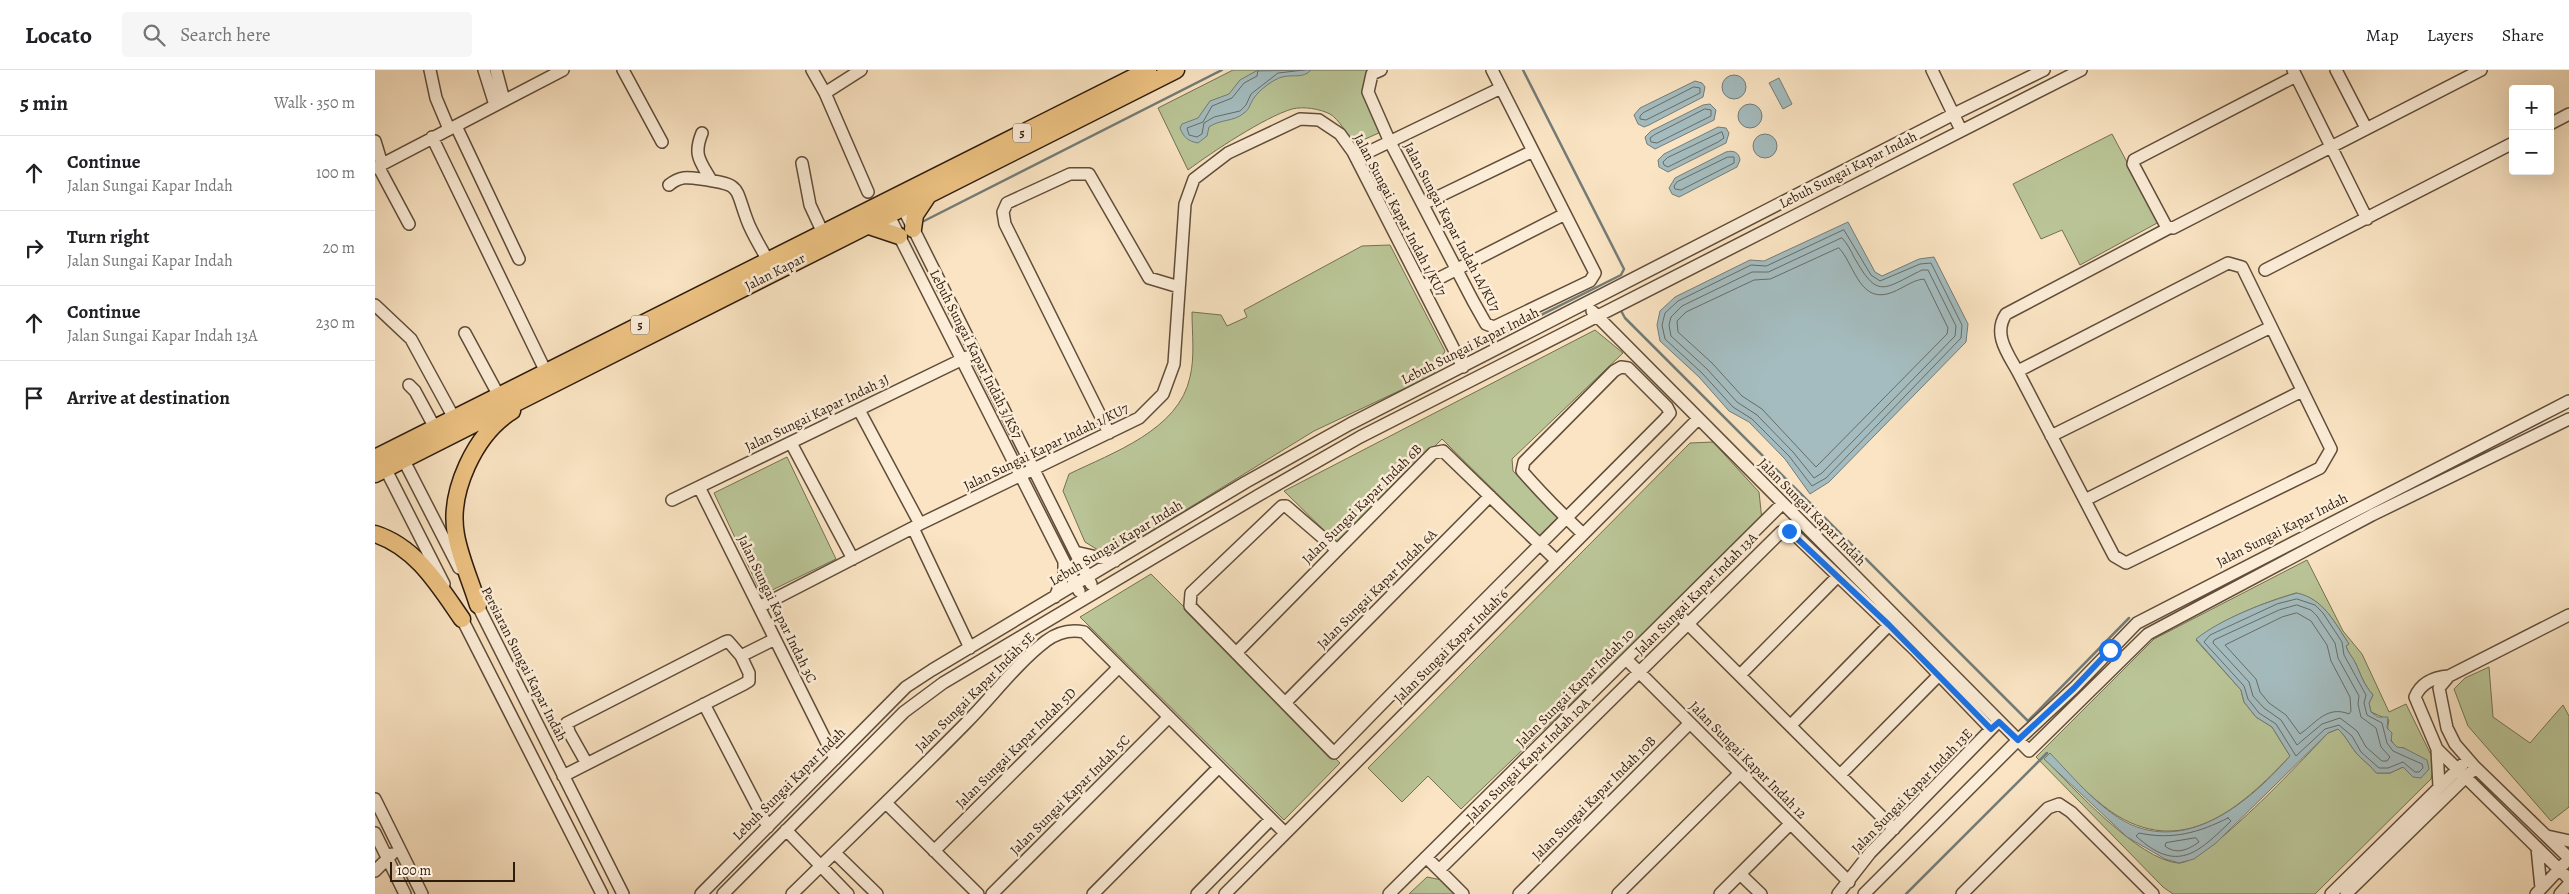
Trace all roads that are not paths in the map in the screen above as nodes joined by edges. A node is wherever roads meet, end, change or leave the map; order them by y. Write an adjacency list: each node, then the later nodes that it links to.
1 (430, 70): 24 (street)
2 (485, 70): 20 (street)
3 (496, 70): 20 (street)
4 (563, 70): 20 (street)
5 (623, 70): 30 (street)
6 (812, 70): 19 (street)
7 (861, 70): 19 (street)
8 (1148, 70): 45 (highway, Jalan Kapar / 5)
9 (1176, 70): 43 (highway, Jalan Kapar / 5)
10 (1381, 70): 31 (street, Jalan Sungai Kapar Indah 1A/KU7)
11 (1492, 70): 18 (street, Jalan Sungai Kapar Indah 1A/KU7)
12 (1932, 70): 21 (street)
13 (2044, 70): 21 (street, Lebuh Sungai Kapar Indah)
14 (2081, 70): 26 (street, Lebuh Sungai Kapar Indah)
15 (2336, 70): 25 (street)
16 (2481, 70): 25 (street)
17 (2295, 73): 33 (street); 50 (street)
18 (1501, 88): 31 (street); 34 (street, Jalan Sungai Kapar Indah 1A/KU7)
19 (825, 93): 42 (street)
20 (499, 103): 24 (street)
21 (1954, 114): 26 (street); 39 (street, Lebuh Sungai Kapar Indah)
22 (2569, 114): 23 (street)
23 (2554, 122)
24 (452, 128): 28 (street); 53 (street)
25 (2366, 128): 33 (street)
26 (1961, 130): 36 (street, Lebuh Sungai Kapar Indah)
27 (702, 134): 40 (street)
28 (432, 137): 38 (street); 67 (street)
29 (375, 141): 38 (street)
30 (662, 142)
31 (1391, 142): 35 (street); 44 (street, Jalan Sungai Kapar Indah 1A/KU7)
32 (2509, 145): 47 (street)
33 (2331, 146): 47 (street); 50 (street)
34 (1533, 151): 44 (street); 46 (street, Jalan Sungai Kapar Indah 1A/KU7)
35 (1357, 158): 57 (street, Jalan Sungai Kapar Indah 1/KU7); 58 (street, Jalan Sungai Kapar Indah 1/KU7)
36 (1897, 162): 39 (street); 61 (street, Lebuh Sungai Kapar Indah)
37 (802, 163): 51 (street)
38 (378, 166): 48 (street)
39 (1849, 168): 59 (street, Lebuh Sungai Kapar Indah)
40 (711, 180): 41 (street); 54 (street)
41 (669, 185)
42 (868, 192)
43 (930, 193): 45 (highway, Jalan Kapar / 5); 52 (highway)
44 (1423, 204): 55 (street, Jalan Sungai Kapar Indah 1A/KU7)
45 (892, 205): 49 (highway, Jalan Kapar / 5); 51 (highway, Jalan Kapar / 5); 52 (street, Lebuh Sungai Kapar Indah 3/KS7)
46 (1565, 214): 55 (street); 55 (street, Jalan Sungai Kapar Indah 1A/KU7)
47 (2367, 219): 56 (street)
48 (409, 224)
49 (866, 225): 52 (highway); 69 (highway, Jalan Kapar / 5)
50 (2169, 228): 68 (street)
51 (823, 233): 54 (highway, Jalan Kapar / 5)
52 (906, 233): 64 (street, Lebuh Sungai Kapar Indah 3/KS7); 65 (street, Lebuh Sungai Kapar Indah 3/KS7)
53 (519, 259)
54 (768, 261): 67 (highway, Jalan Kapar / 5)
55 (1457, 269): 58 (street)
56 (2265, 270)
57 (1179, 287): 79 (street, Jalan Sungai Kapar Indah 1/KU7); 79 (street)
58 (1422, 287): 66 (street, Jalan Sungai Kapar Indah 1/KU7)
59 (1585, 303): 61 (street, Jalan Sungai Kapar Indah); 66 (street, Lebuh Sungai Kapar Indah)
60 (375, 305): 75 (street)
61 (1595, 316): 76 (street, Jalan Sungai Kapar Indah); 105 (street)
62 (2271, 327): 68 (street); 71 (street); 80 (street)
63 (465, 333): 72 (street)
64 (975, 353): 65 (street, Jalan Sungai Kapar Indah 3J); 84 (street, Lebuh Sungai Kapar Indah 3/KS7)
65 (962, 360): 74 (street, Jalan Sungai Kapar Indah 3J); 85 (street, Lebuh Sungai Kapar Indah 3/KS7)
66 (1463, 367): 101 (street, Lebuh Sungai Kapar Indah)
67 (546, 372): 72 (highway, Jalan Kapar / 5)
68 (2019, 374): 80 (street)
69 (567, 376): 82 (highway, Jalan Kapar / 5); 108 (highway)
70 (409, 385): 78 (street)
71 (2303, 391): 89 (street); 89 (street)
72 (499, 396): 75 (highway, Jalan Kapar / 5)
73 (2569, 400): 131 (street, Jalan Sungai Kapar Indah)
74 (859, 410): 81 (street, Jalan Sungai Kapar Indah 3J); 92 (street)
75 (454, 418): 78 (highway, Jalan Kapar / 5)
76 (1698, 419): 90 (street, Jalan Sungai Kapar Indah); 94 (street, Jalan Sungai Kapar Indah 6)
77 (2569, 419): 131 (street, Jalan Sungai Kapar Indah)
78 (435, 428): 82 (highway, Jalan Kapar / 5)
79 (1109, 433): 84 (street, Jalan Sungai Kapar Indah 1/KU7)
80 (2051, 436): 89 (street)
81 (791, 443): 86 (street, Jalan Sungai Kapar Indah 3J); 98 (street)
82 (400, 453): 83 (highway, Jalan Kapar / 5); 108 (street, Persiaran Sungai Kapar Indah)
83 (379, 464): 112 (street)
84 (1034, 470): 85 (street, Jalan Sungai Kapar Indah 1/KU7); 97 (street, Lebuh Sungai Kapar Indah 3/KS7)
85 (1021, 476): 92 (street, Jalan Sungai Kapar Indah 1/KU7); 99 (street, Lebuh Sungai Kapar Indah 3/KS7)
86 (699, 487): 88 (street, Jalan Sungai Kapar Indah 3J); 109 (street, Jalan Sungai Kapar Indah 3C)
87 (1490, 496): 95 (street, Jalan Sungai Kapar Indah 6B); 96 (street, Jalan Sungai Kapar Indah 6B); 125 (street, Jalan Sungai Kapar Indah 6A)
88 (672, 500)
89 (2085, 500)
90 (1783, 504): 110 (street, Jalan Sungai Kapar Indah 10); 130 (street, Jalan Sungai Kapar Indah)
91 (1567, 518): 91 (street, Jalan Sungai Kapar Indah 6); 94 (street); 95 (street, Jalan Sungai Kapar Indah 6)
92 (917, 526): 98 (street, Jalan Sungai Kapar Indah 1/KU7); 116 (street)
93 (375, 534): 112 (highway)
94 (1583, 534): 100 (street, Jalan Sungai Kapar Indah 6)
95 (1540, 544): 100 (street, Jalan Sungai Kapar Indah 6B); 133 (street, Jalan Sungai Kapar Indah 6)
96 (1337, 550): 117 (street, Jalan Sungai Kapar Indah 6B); 117 (street)
97 (1075, 552): 101 (street); 103 (street, Lebuh Sungai Kapar Indah 3/KS7)
98 (853, 559): 109 (street, Jalan Sungai Kapar Indah 1/KU7)
99 (1064, 560): 104 (street, Lebuh Sungai Kapar Indah 3/KS7); 106 (street)
100 (1557, 560): 138 (street, Jalan Sungai Kapar Indah 6)
101 (1115, 561): 103 (street, Lebuh Sungai Kapar Indah)
102 (1838, 576): 113 (street, Jalan Sungai Kapar Indah 13A); 114 (street, Jalan Sungai Kapar Indah 13A); 122 (street)
103 (1087, 577): 104 (street, Lebuh Sungai Kapar Indah); 105 (street, Lebuh Sungai Kapar Indah 3/KS7)
104 (1076, 584): 106 (street, Lebuh Sungai Kapar Indah); 107 (street, Lebuh Sungai Kapar Indah 3/KS7)
105 (1095, 592): 107 (street)
106 (1055, 597): 116 (street, Lebuh Sungai Kapar Indah)
107 (1083, 599): 152 (street)
108 (478, 605): 142 (street, Persiaran Sungai Kapar Indah)
109 (759, 608): 115 (street, Jalan Sungai Kapar Indah 3C)
110 (1675, 611): 113 (street); 119 (street, Jalan Sungai Kapar Indah 10)
111 (2569, 615): 124 (street)
112 (462, 620): 175 (street)
113 (1688, 623): 121 (street, Jalan Sungai Kapar Indah 13A); 122 (street)
114 (1889, 625): 123 (street, Jalan Sungai Kapar Indah 13A); 129 (street)
115 (775, 639): 118 (street); 134 (street, Jalan Sungai Kapar Indah 3C)
116 (970, 648): 134 (street, Lebuh Sungai Kapar Indah)
117 (1236, 652): 125 (street)
118 (741, 656): 126 (street); 136 (street)
119 (1626, 659): 121 (street, Jalan Sungai Kapar Indah 12); 161 (street, Jalan Sungai Kapar Indah 10)
120 (1119, 667): 127 (street, Jalan Sungai Kapar Indah 5E); 147 (street, Jalan Sungai Kapar Indah 5E); 159 (street, Jalan Sungai Kapar Indah 5D)
121 (1639, 672): 128 (street, Jalan Sungai Kapar Indah 12); 166 (street, Jalan Sungai Kapar Indah 10A)
122 (1741, 674): 129 (street)
123 (1939, 675): 130 (street, Jalan Sungai Kapar Indah 13A); 141 (street)
124 (2449, 676): 132 (street); 135 (street)
125 (1285, 703): 133 (street)
126 (704, 704): 136 (street); 150 (street)
127 (1169, 717): 137 (street, Jalan Sungai Kapar Indah 5E); 183 (street, Jalan Sungai Kapar Indah 5C)
128 (1690, 723): 140 (street, Jalan Sungai Kapar Indah 12); 189 (street, Jalan Sungai Kapar Indah 10B)
129 (1791, 725): 141 (street)
130 (1995, 725): 131 (street, Jalan Sungai Kapar Indah); 151 (street, Jalan Sungai Kapar Indah 13E)
131 (2022, 737): 194 (street)
132 (2437, 749): 139 (street); 144 (street)
133 (1334, 752): 138 (street)
134 (835, 759): 150 (street, Lebuh Sungai Kapar Indah)
135 (2472, 763): 139 (street); 155 (street)
136 (587, 764): 142 (street)
137 (1219, 767): 148 (street, Jalan Sungai Kapar Indah 5E); 184 (street)
138 (1349, 769): 154 (street, Jalan Sungai Kapar Indah 6)
139 (2462, 772): 143 (street); 144 (street); 145 (street)
140 (1740, 773): 149 (street, Jalan Sungai Kapar Indah 12); 190 (street)
141 (1840, 775): 151 (street)
142 (563, 776): 176 (street, Persiaran Sungai Kapar Indah)
143 (2451, 791): 144 (street); 145 (street)
144 (2437, 794): 197 (street); 198 (street)
145 (2486, 795): 158 (street)
146 (375, 799): 157 (street)
147 (886, 803): 159 (street); 160 (street, Jalan Sungai Kapar Indah 5E)
148 (1271, 819): 154 (street, Jalan Sungai Kapar Indah 5E); 185 (street)
149 (1790, 824): 168 (street); 170 (street, Jalan Sungai Kapar Indah 12)
150 (768, 827): 177 (street, Lebuh Sungai Kapar Indah)
151 (1894, 829): 170 (street, Jalan Sungai Kapar Indah 13E)
152 (786, 830): 164 (street); 178 (street)
153 (375, 833): 162 (street)
154 (1285, 833): 186 (street, Jalan Sungai Kapar Indah 6)
155 (2547, 836): 156 (street); 163 (street)
156 (2569, 841)
157 (400, 847): 162 (street); 174 (street)
158 (2537, 847): 165 (street); 172 (street)
159 (935, 851): 182 (street)
160 (835, 853): 164 (street, Jalan Sungai Kapar Indah 5E); 181 (street)
161 (1426, 857): 166 (street); 187 (street, Jalan Sungai Kapar Indah 10)
162 (388, 858): 167 (street); 173 (street)
163 (2569, 859): 165 (street)
164 (821, 866): 179 (street, Jalan Sungai Kapar Indah 5E); 180 (street)
165 (2559, 869): 169 (street); 172 (street)
166 (1439, 870): 188 (street)
167 (375, 871)
168 (1740, 874): 191 (street); 192 (street)
169 (2569, 879)
170 (1849, 882): 193 (street, Jalan Sungai Kapar Indah 13E)
171 (2569, 884): 199 (street)
172 (2538, 891)
173 (405, 894)
174 (422, 894)
175 (602, 894)
176 (623, 894)
177 (701, 894)
178 (723, 894)
179 (793, 894)
180 (848, 894)
181 (877, 894)
182 (978, 894)
183 (992, 894)
184 (1093, 894)
185 (1197, 894)
186 (1225, 894)
187 (1389, 894)
188 (1463, 894)
189 (1519, 894)
190 (1618, 894)
191 (1720, 894)
192 (1761, 894)
193 (1837, 894)
194 (1864, 894)
195 (1963, 894): 196 (street)
196 (2153, 894)
197 (2331, 894)
198 (2346, 894)
199 (2560, 894)

